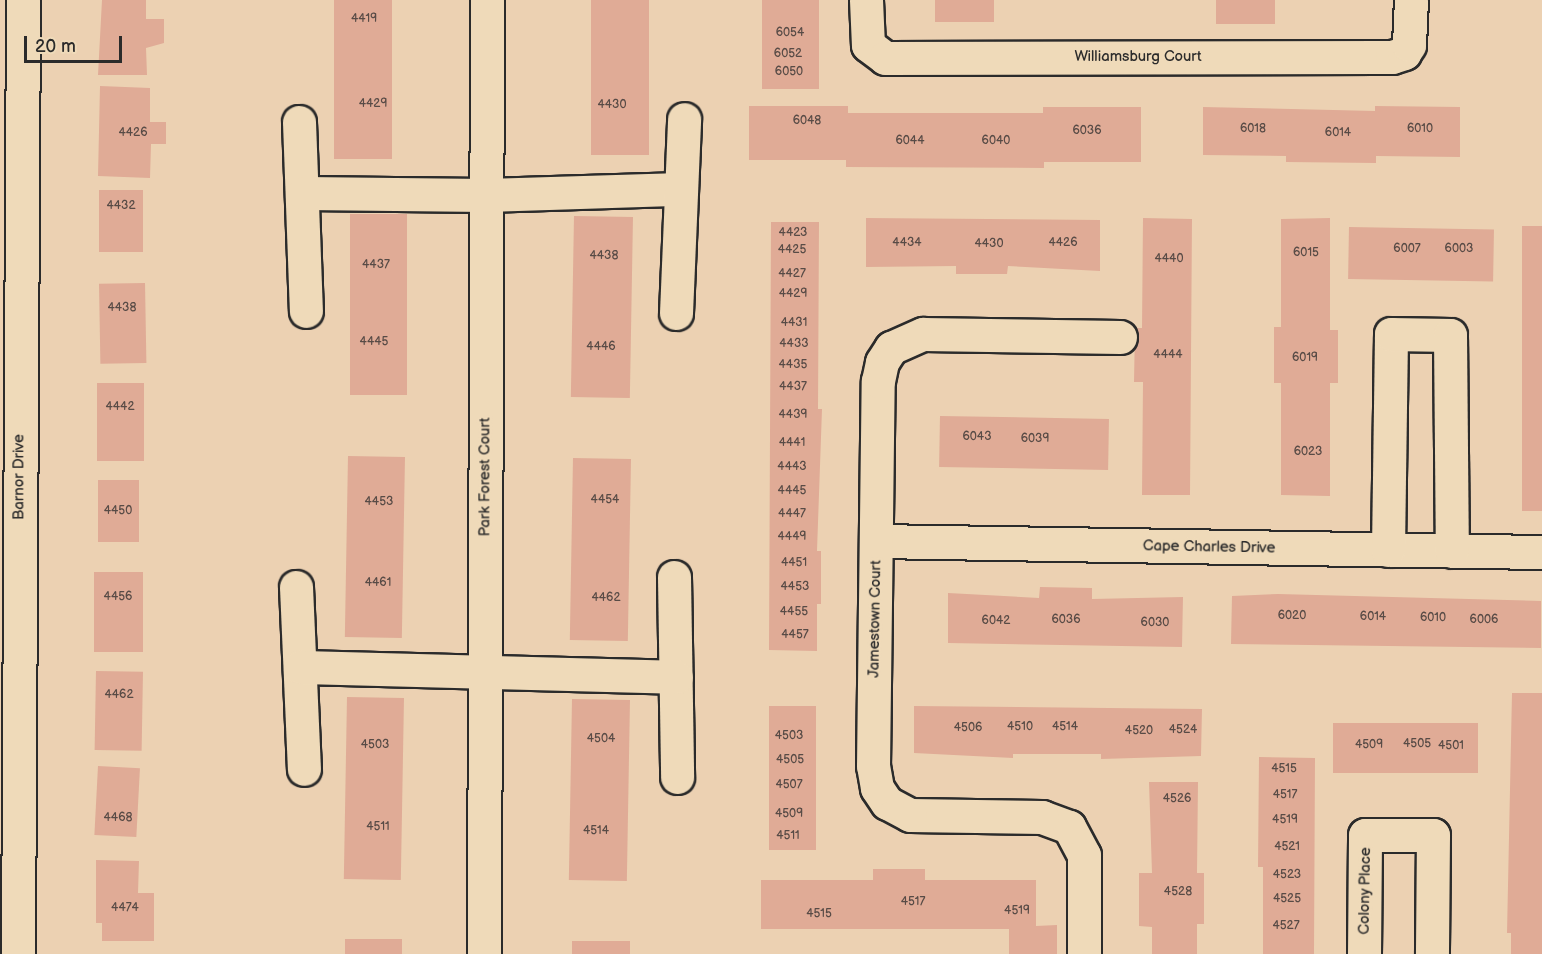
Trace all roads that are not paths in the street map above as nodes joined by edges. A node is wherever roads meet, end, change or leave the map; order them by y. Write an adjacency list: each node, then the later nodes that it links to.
1 (23, 0): 22 (street, Barnor Drive)
2 (487, 0): 9 (street, Park Forest Court)
3 (866, 0): 4 (street, Williamsburg Court)
4 (1411, 0)
5 (684, 119): 7 (street)
6 (299, 123): 8 (street)
7 (681, 189): 9 (street); 11 (street)
8 (304, 193): 9 (street); 10 (street)
9 (486, 195): 20 (street, Park Forest Court)
10 (306, 311)
11 (676, 313)
12 (1120, 337): 13 (street, Jamestown Court)
13 (876, 541): 14 (street, Cape Charles Drive); 27 (street, Jamestown Court)
14 (1388, 550): 15 (street, Cape Charles Drive); 15 (street)
15 (1452, 551): 16 (street, Cape Charles Drive)
16 (1542, 552)
17 (674, 577): 21 (street)
18 (296, 587): 19 (street)
19 (300, 667): 20 (street); 23 (street)
20 (485, 673): 21 (street); 26 (street, Park Forest Court)
21 (676, 677): 24 (street)
22 (9, 718): 25 (street, Barnor Drive)
23 (304, 770)
24 (677, 777)
25 (18, 954)
26 (484, 954)
27 (1084, 954)
28 (1364, 954): 29 (street, Colony Place)
29 (1432, 954)

